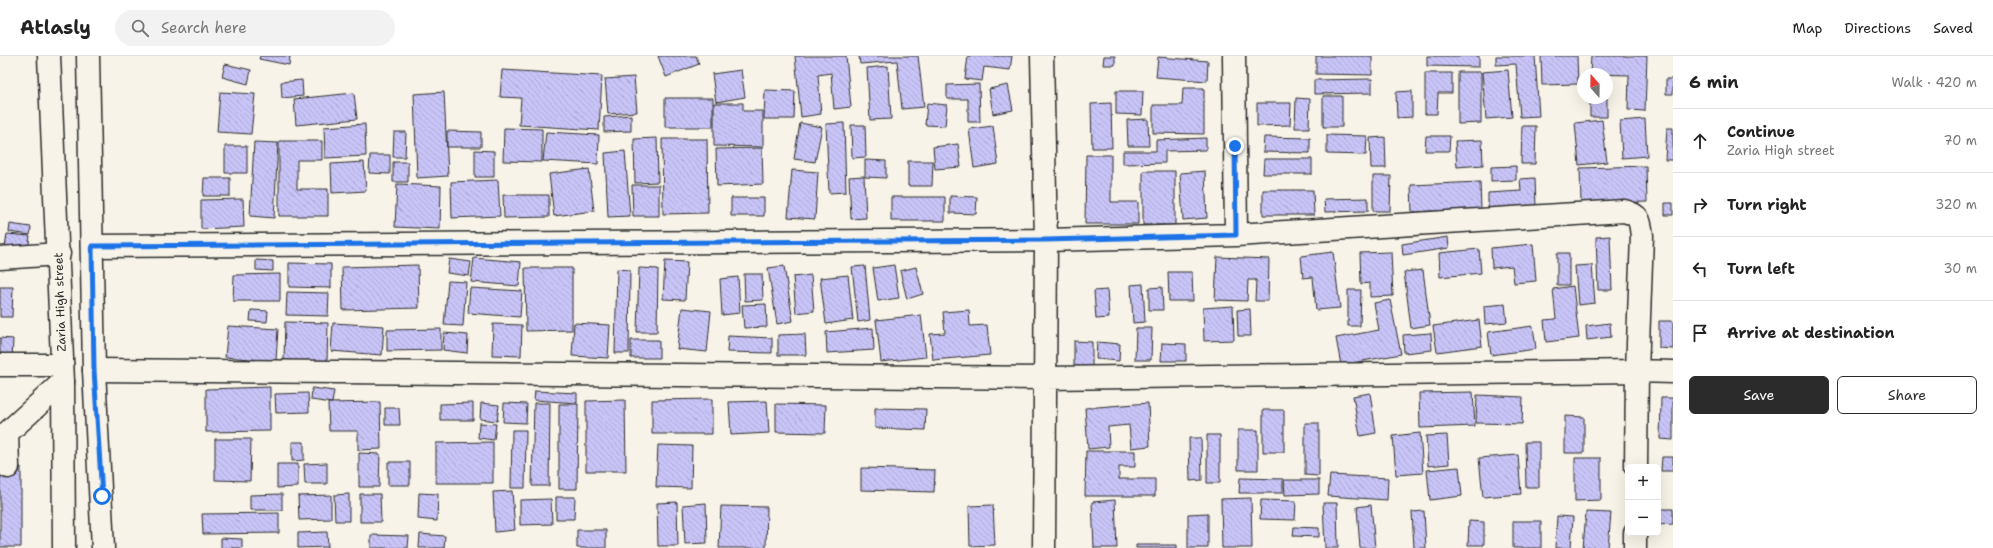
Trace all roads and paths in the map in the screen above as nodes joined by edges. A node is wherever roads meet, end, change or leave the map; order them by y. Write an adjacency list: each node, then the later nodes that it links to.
1 (49, 56): 8 (street, Zaria High street)
2 (88, 56): 7 (street)
3 (1042, 56): 6 (street)
4 (1234, 56): 5 (street)
5 (1236, 235): 6 (street); 12 (street)
6 (1046, 240): 7 (street); 15 (street)
7 (92, 246): 11 (street)
8 (59, 254): 9 (street); 14 (street, Zaria High street)
9 (0, 258)
10 (0, 365): 14 (street)
11 (94, 370): 15 (street); 20 (street)
12 (1637, 371): 13 (street); 15 (street); 16 (street)
13 (1673, 372)
14 (63, 373): 17 (street); 19 (street, Zaria High street)
15 (1045, 378): 21 (street)
16 (1636, 464)
17 (8, 467)
18 (1635, 536): 22 (street)
19 (64, 548)
20 (103, 548)
21 (1044, 548)
22 (1634, 548)

